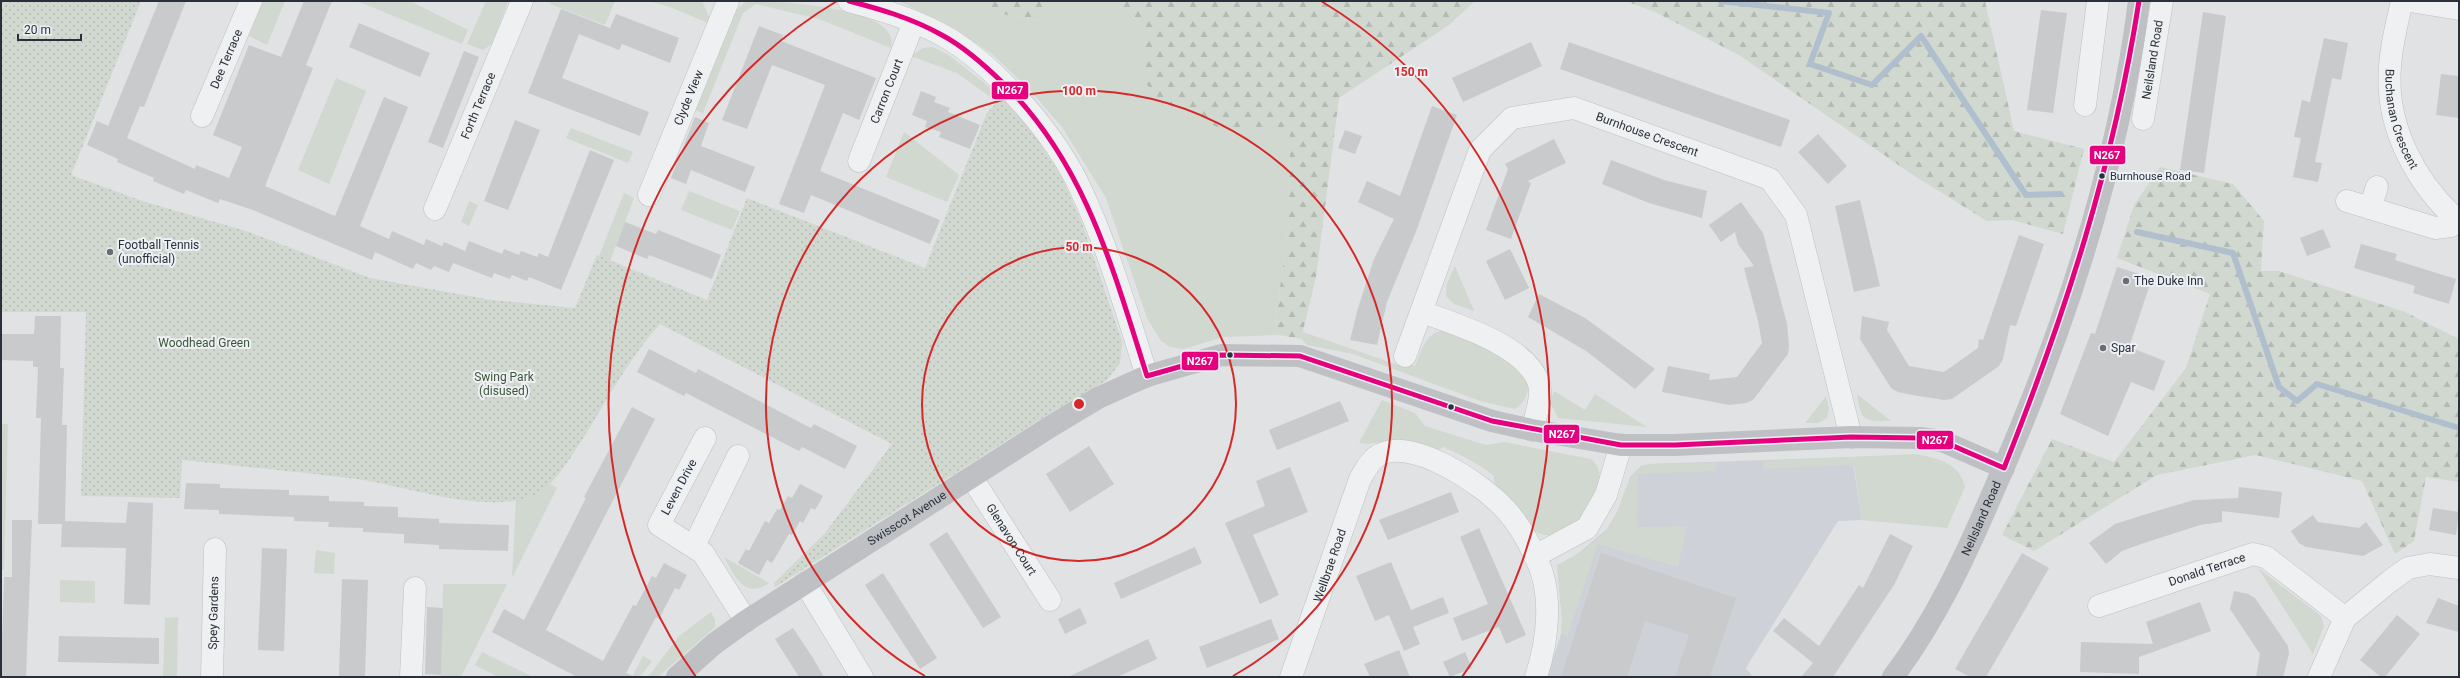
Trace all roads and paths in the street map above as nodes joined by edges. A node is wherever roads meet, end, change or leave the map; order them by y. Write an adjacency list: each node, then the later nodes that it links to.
1 (251, 1): 13 (street, Dee Terrace)
2 (522, 1): 20 (street, Forth Terrace)
3 (728, 1): 17 (street, Clyde View)
4 (850, 1): 11 (street)
5 (2098, 1): 12 (street)
6 (2139, 1): 30 (street, Neilsland Road)
7 (2162, 1): 14 (street, Neilsland Road)
8 (2402, 1): 21 (street, Buchanan Crescent)
9 (2410, 1): 10 (street)
10 (2459, 9)
11 (914, 22): 15 (street, Carron Court); 24 (street)
12 (2085, 105)
13 (202, 116)
14 (2143, 119)
15 (859, 161)
16 (2377, 187): 19 (street)
17 (649, 195)
18 (2347, 201): 19 (street)
19 (2370, 208): 21 (street)
20 (435, 210)
21 (2458, 221)
22 (1422, 312): 23 (street, Burnhouse Crescent); 25 (street); 26 (street, Burnhouse Crescent)
23 (1405, 356)
24 (1147, 376): 25 (street); 31 (street, Swisscot Avenue)
25 (1532, 430): 28 (street)
26 (1851, 437): 28 (street); 30 (street)
27 (705, 438): 32 (street, Leven Drive)
28 (1621, 445): 34 (street)
29 (738, 456): 32 (street)
30 (2004, 468): 48 (street, Neilsland Road)
31 (972, 478): 36 (street, Swisscot Avenue); 38 (street, Glenavon Court)
32 (694, 546): 41 (street, Leven Drive)
33 (215, 549): 42 (street, Spey Gardens)
34 (1536, 556): 46 (street, Wellbrae Road); 47 (street)
35 (2459, 568): 40 (street)
36 (805, 583): 41 (street, Swisscot Avenue); 45 (street)
37 (415, 588): 43 (street)
38 (1050, 600)
39 (2099, 606): 40 (street, Donald Terrace)
40 (2345, 618): 49 (street)
41 (746, 621): 44 (street, Swisscot Avenue)
42 (212, 677)
43 (411, 677)
44 (677, 677)
45 (862, 677)
46 (1291, 677)
47 (1536, 677)
48 (1893, 677)
49 (2319, 677)

